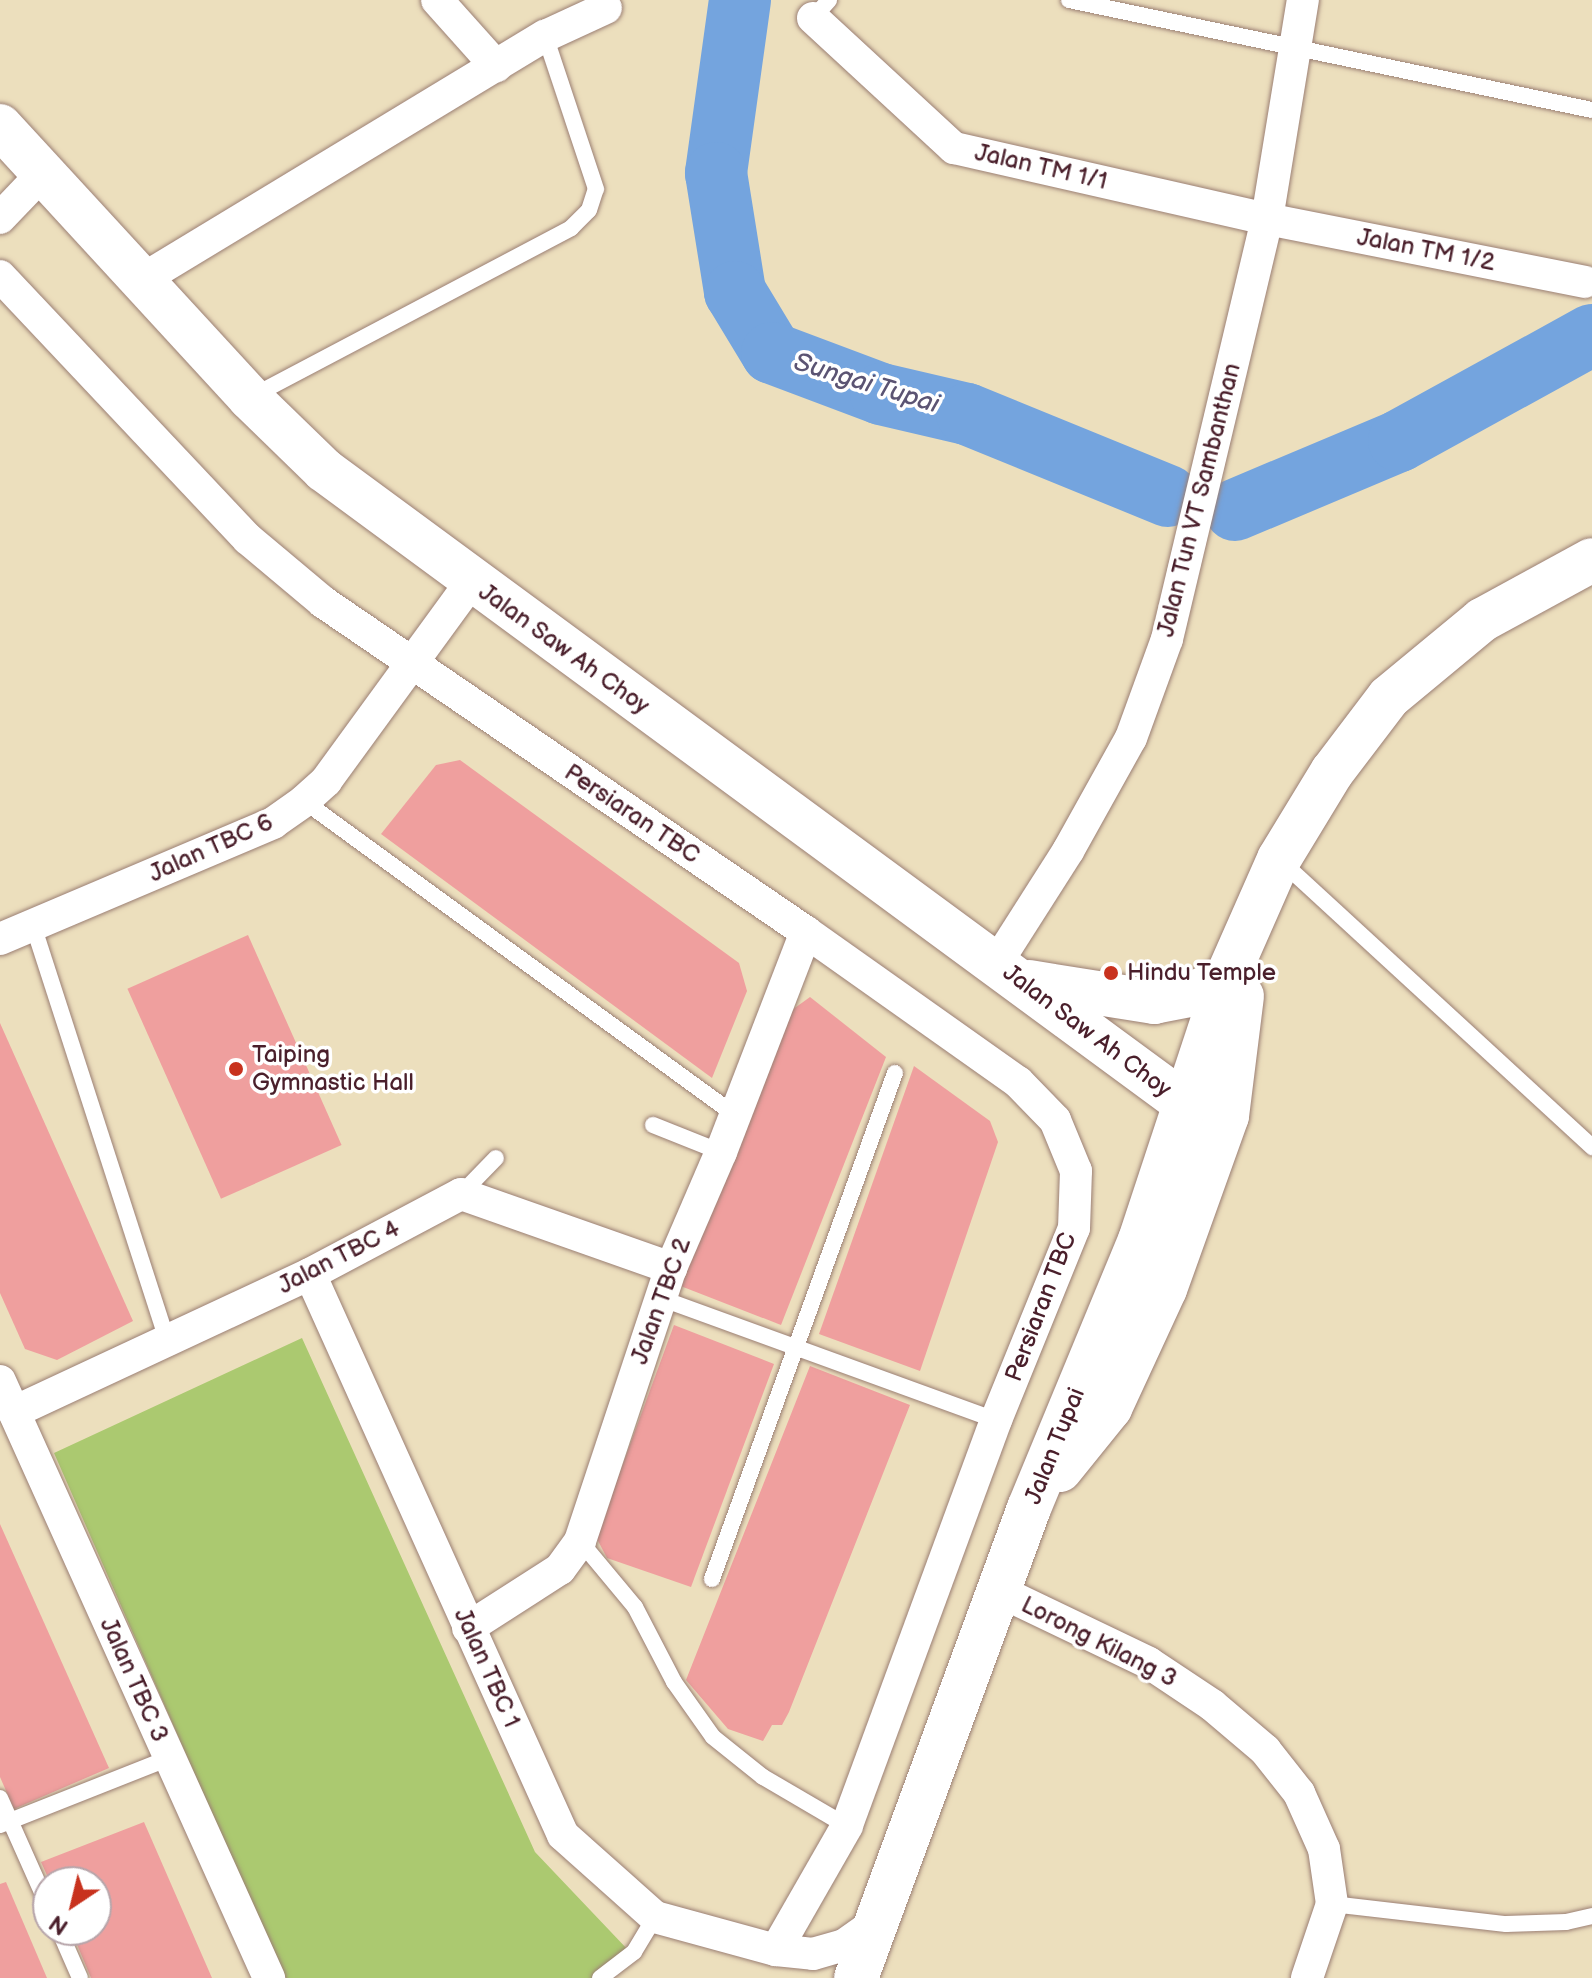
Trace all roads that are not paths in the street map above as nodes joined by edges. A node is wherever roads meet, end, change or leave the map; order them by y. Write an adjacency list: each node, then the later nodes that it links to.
1 (437, 0): 8 (street)
2 (1069, 0): 7 (lane)
3 (1303, 0): 7 (street, Jalan Tun VT Sambanthan)
4 (606, 8): 6 (street)
5 (821, 9): 13 (street, Jalan TM 1/1)
6 (545, 36): 8 (street); 17 (lane)
7 (1295, 45): 9 (lane); 13 (street, Jalan Tun VT Sambanthan)
8 (496, 66): 15 (street)
9 (1592, 110)
10 (0, 126): 11 (street, Jalan Saw Ah Choy)
11 (42, 174): 12 (street); 15 (street, Jalan Saw Ah Choy)
12 (0, 218)
13 (1267, 219): 16 (street, Jalan TM 1/2); 27 (street, Jalan Tun VT Sambanthan)
14 (0, 276): 20 (street, Persiaran TBC)
15 (143, 279): 17 (street, Jalan Saw Ah Choy)
16 (1588, 281)
17 (250, 398): 19 (street, Jalan Saw Ah Choy)
18 (1592, 560): 22 (street)
19 (472, 581): 20 (street, Jalan TBC 6); 27 (street, Jalan Saw Ah Choy)
20 (413, 665): 21 (street, Jalan TBC 6); 25 (street, Persiaran TBC)
21 (304, 801): 24 (street, Jalan TBC 6); 31 (lane)
22 (1279, 859): 23 (street); 33 (lane)
23 (1252, 914): 28 (street, Jalan Tupai); 44 (street)
24 (33, 925): 26 (street, Jalan TBC 6); 39 (lane)
25 (806, 932): 31 (street, Jalan TBC 2); 43 (street, Persiaran TBC)
26 (0, 939)
27 (1008, 972): 28 (street); 30 (street, Jalan Saw Ah Choy)
28 (1227, 977): 30 (street, Jalan Tupai)
29 (895, 1073): 40 (lane)
30 (1187, 1105): 44 (street, Jalan Tupai)
31 (735, 1115): 34 (street, Jalan TBC 2)
32 (653, 1125): 34 (lane)
33 (1592, 1147)
34 (721, 1152): 38 (street, Jalan TBC 2)
35 (496, 1158): 36 (lane)
36 (461, 1194): 37 (street, Jalan TBC 4); 38 (street)
37 (310, 1274): 39 (street, Jalan TBC 4); 48 (street, Jalan TBC 1)
38 (665, 1283): 40 (lane); 45 (street, Jalan TBC 2)
39 (166, 1338): 42 (street, Jalan TBC 4)
40 (795, 1347): 43 (lane); 46 (lane)
41 (0, 1381): 42 (street, Jalan TBC 3)
42 (7, 1414): 49 (street, Jalan TBC 3)
43 (996, 1420): 52 (street, Persiaran TBC)
44 (1029, 1508): 47 (street, Jalan Tupai)
45 (580, 1541): 48 (street, Jalan TBC 2); 52 (lane)
46 (712, 1579)
47 (999, 1591): 54 (street, Lorong Kilang 3); 57 (street, Jalan Tupai)
48 (468, 1628): 56 (street, Jalan TBC 1)
49 (169, 1758): 51 (lane); 61 (street, Jalan TBC 3)
50 (0, 1798): 51 (lane)
51 (5, 1823): 53 (lane)
52 (847, 1826): 59 (street, Persiaran TBC)
53 (32, 1875)
54 (1332, 1904): 55 (lane); 65 (street, Lorong Kilang 3)
55 (1592, 1916)
56 (655, 1917): 59 (street, Jalan TBC 1); 62 (lane)
57 (875, 1923): 59 (street, Jalan TBC 1); 64 (street, Jalan Tupai)
58 (66, 1946): 60 (lane)
59 (776, 1950): 63 (street)
60 (80, 1978)
61 (269, 1978)
62 (600, 1978)
63 (800, 1978)
64 (856, 1978)
65 (1307, 1978)

